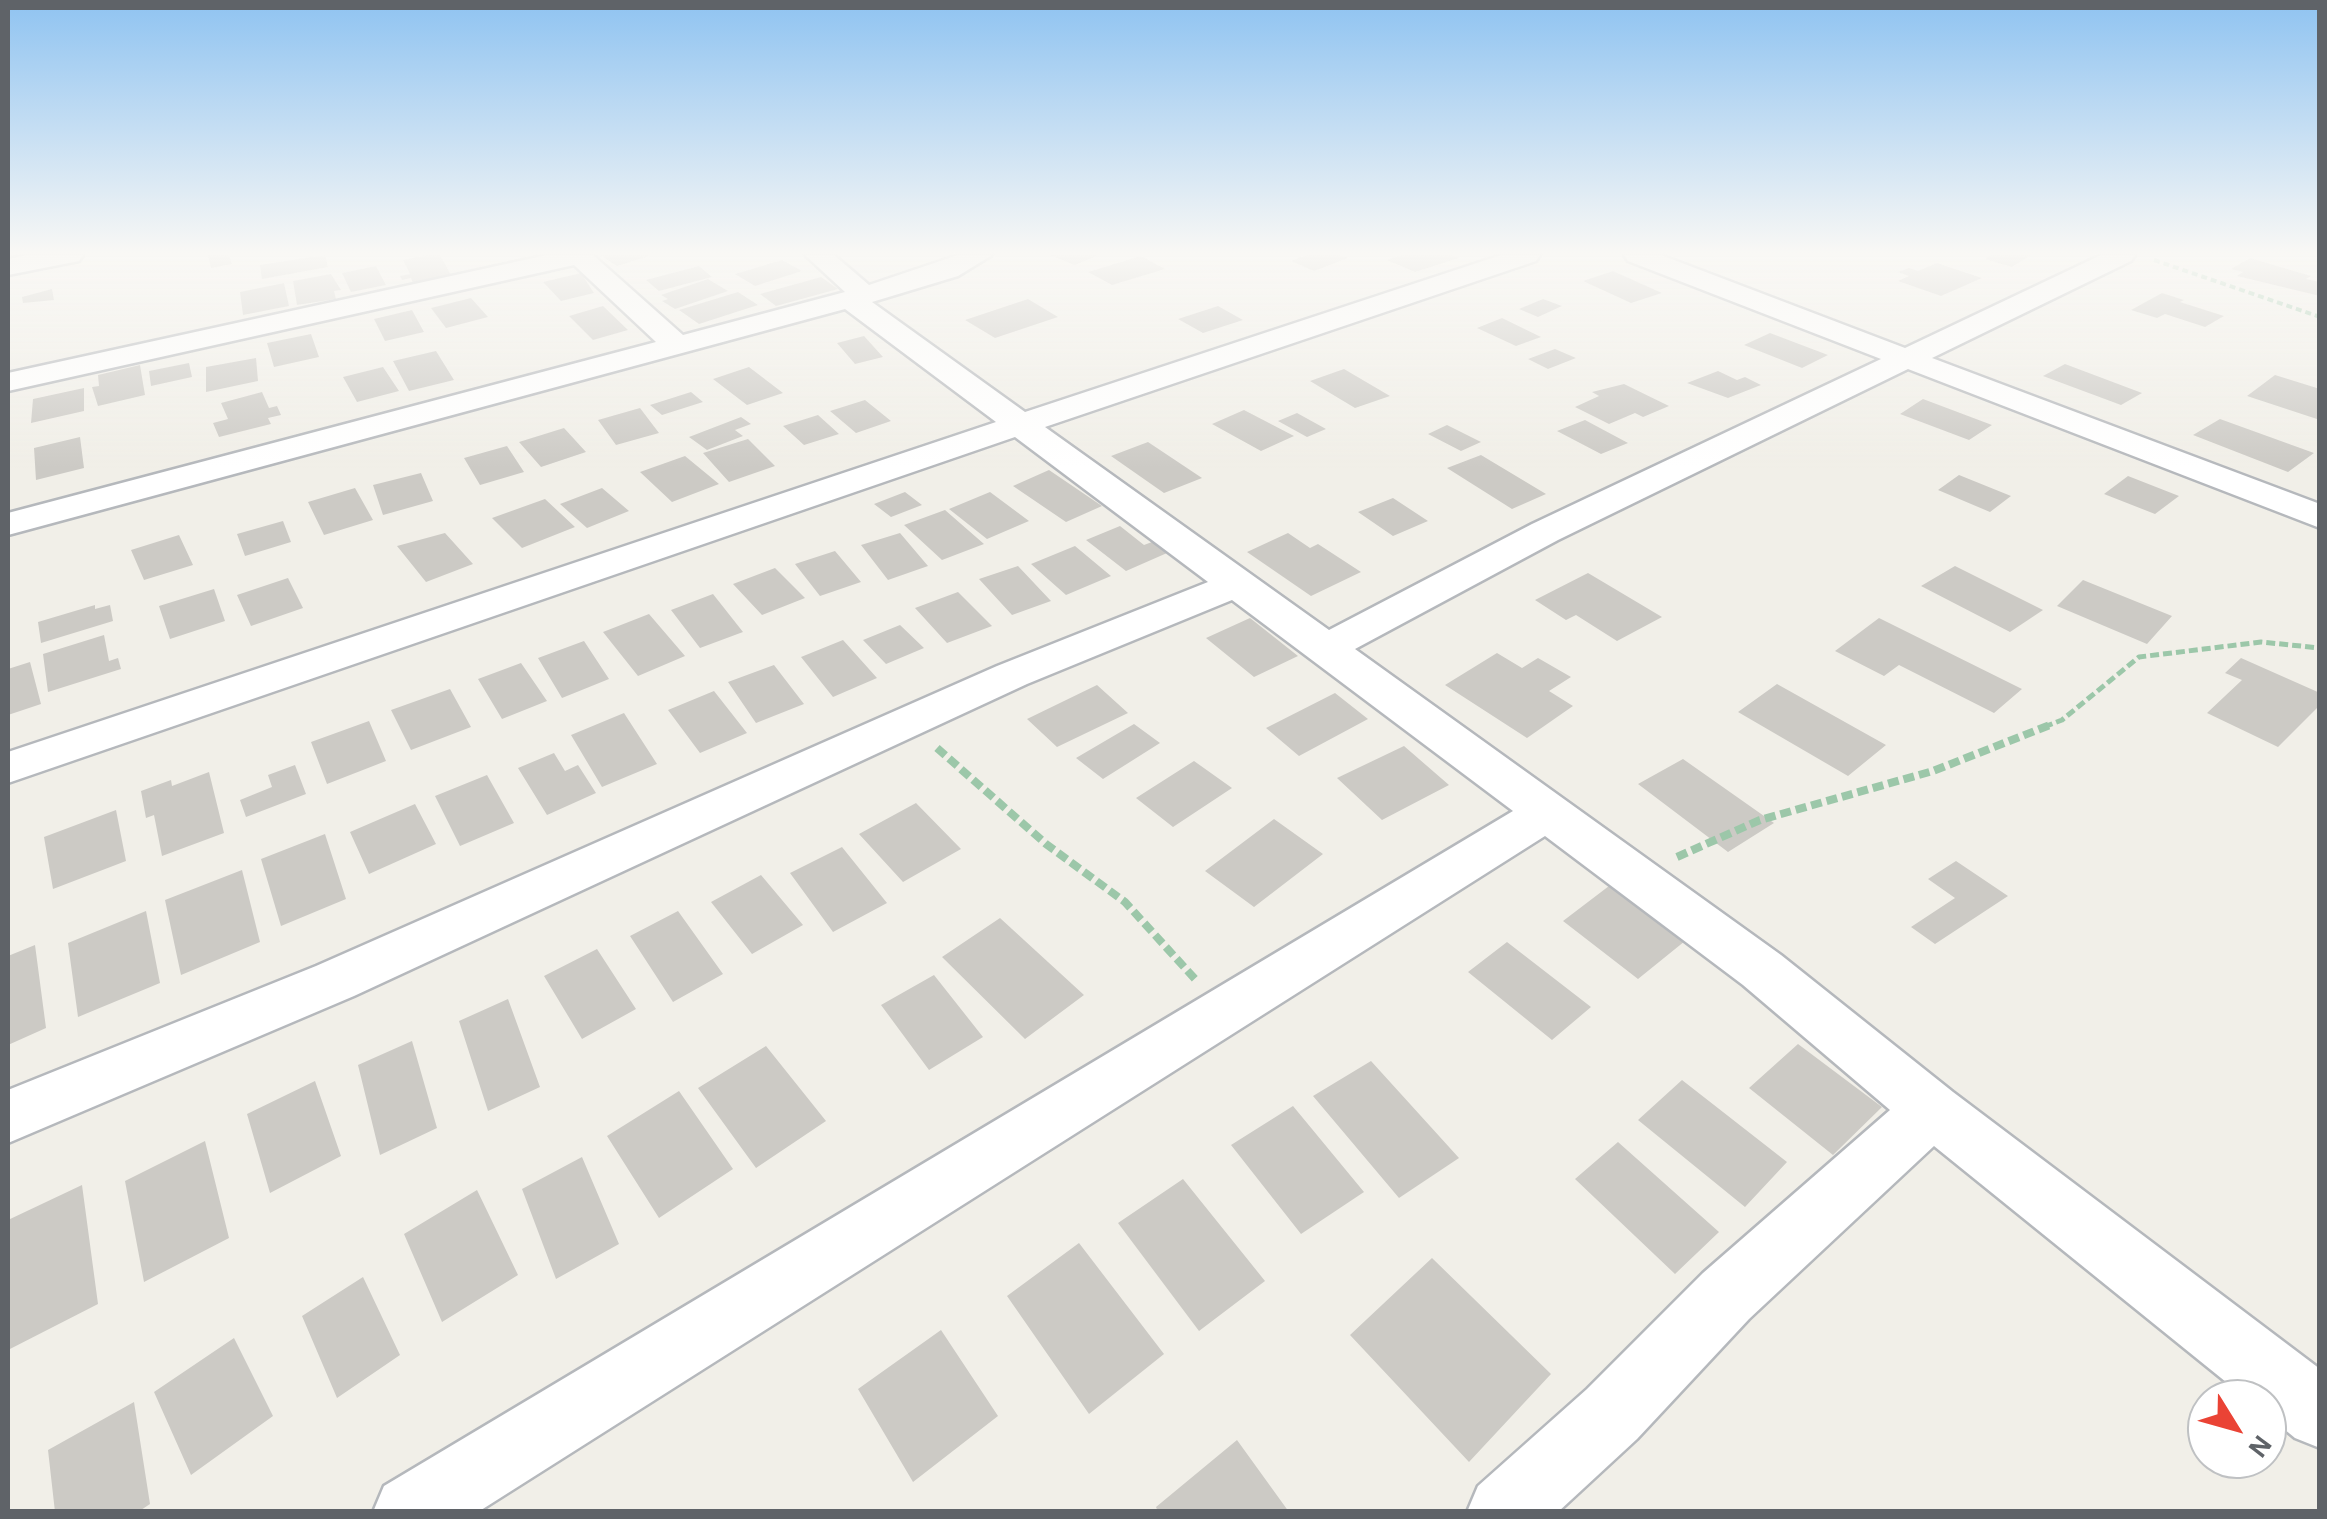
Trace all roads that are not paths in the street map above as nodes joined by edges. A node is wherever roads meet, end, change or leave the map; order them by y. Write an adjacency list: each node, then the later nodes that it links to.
1 (262, 326): 10 (street)
2 (656, 326): 8 (street)
3 (752, 326): 8 (street)
4 (895, 326): 11 (street)
5 (1316, 326): 11 (street)
6 (1819, 326): 9 (street)
7 (1975, 326): 9 (street)
8 (678, 346): 13 (street)
9 (1909, 361): 12 (street); 15 (street)
10 (8, 382)
11 (1022, 425): 14 (street); 16 (street)
12 (2320, 517)
13 (8, 524)
14 (1237, 584): 15 (street); 19 (street)
15 (1325, 649): 17 (street)
16 (8, 768)
17 (1548, 812): 18 (street); 21 (street)
18 (1932, 1110): 20 (street); 22 (street)
19 (8, 1117)
20 (2320, 1413)
21 (410, 1512)
22 (1504, 1512)

